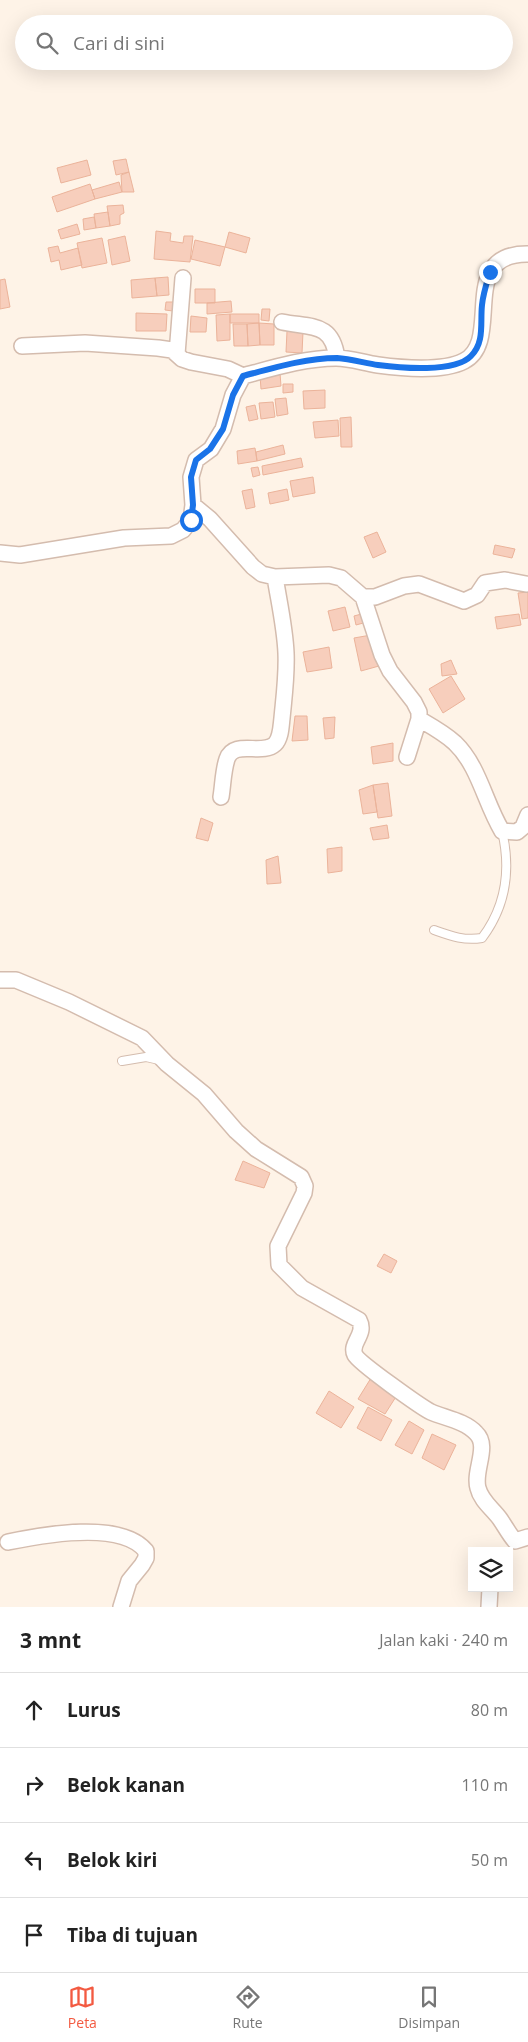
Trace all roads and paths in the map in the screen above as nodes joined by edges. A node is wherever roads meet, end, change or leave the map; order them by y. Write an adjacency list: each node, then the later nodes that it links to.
1 (528, 254): 6 (street)
2 (183, 278): 5 (street)
3 (282, 322): 6 (street)
4 (22, 346): 5 (street)
5 (177, 354): 7 (street)
6 (337, 358): 7 (street)
7 (243, 376): 8 (street)
8 (193, 505): 9 (street); 10 (street)
9 (0, 553)
10 (275, 577): 12 (street); 15 (street)
11 (526, 584): 12 (street)
12 (363, 597): 13 (street)
13 (419, 719): 14 (street); 17 (street)
14 (408, 757)
15 (221, 797)
16 (528, 814): 17 (street)
17 (502, 831): 18 (lane)
18 (434, 930)
19 (0, 980): 21 (street)
20 (122, 1061): 21 (lane)
21 (167, 1064): 23 (street)
22 (8, 1542): 25 (street)
23 (517, 1543)
24 (490, 1592): 26 (street)
25 (121, 1607)
26 (489, 1607)

